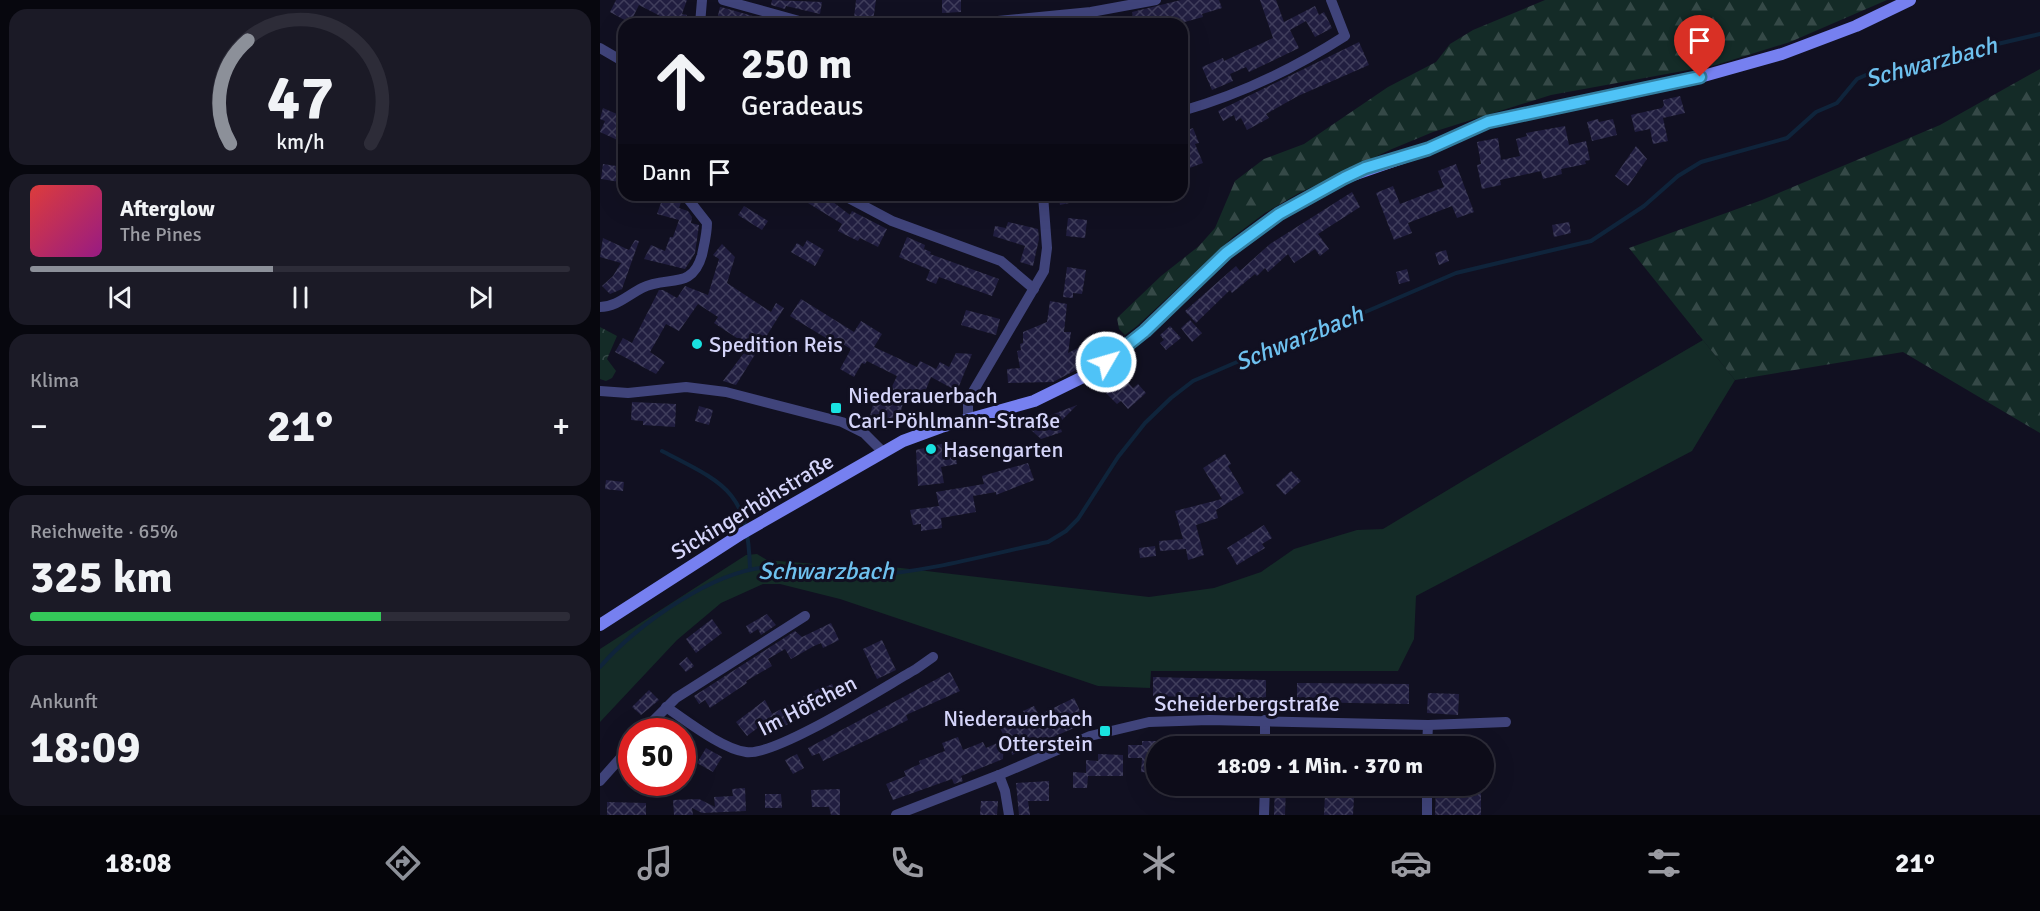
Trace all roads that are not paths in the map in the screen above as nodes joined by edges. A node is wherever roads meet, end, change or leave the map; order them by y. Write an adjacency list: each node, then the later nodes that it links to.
1 (702, 0): 6 (street)
2 (723, 0): 7 (street)
3 (1156, 0): 8 (street)
4 (1331, 0): 11 (street)
5 (1910, 0): 18 (main road, Sickingerhöhstraße)
6 (700, 18)
7 (788, 18)
8 (1029, 18)
9 (600, 48): 10 (street)
10 (618, 58)
11 (1188, 109)
12 (690, 201): 16 (street)
13 (854, 201): 15 (street)
14 (1043, 201): 15 (street)
15 (1034, 289): 18 (street)
16 (600, 307)
17 (600, 391): 19 (street)
18 (968, 420): 19 (main road, Sickingerhöhstraße)
19 (883, 452): 21 (main road, Sickingerhöhstraße)
20 (805, 616): 23 (street)
21 (600, 625)
22 (933, 657): 23 (street, Im Höfchen)
23 (666, 707): 24 (street)
24 (655, 718)
25 (1265, 720): 27 (street, Scheiderbergstraße); 28 (street); 31 (street, Scheiderbergstraße)
26 (1506, 722): 27 (street, Scheiderbergstraße)
27 (1428, 725): 29 (street)
28 (1265, 736)
29 (1428, 736)
30 (618, 761): 32 (street)
31 (999, 776): 35 (street, Scheiderbergstraße); 36 (street)
32 (600, 781)
33 (1265, 796): 37 (street)
34 (1427, 796): 38 (street)
35 (896, 815)
36 (1009, 815)
37 (1264, 815)
38 (1427, 815)

